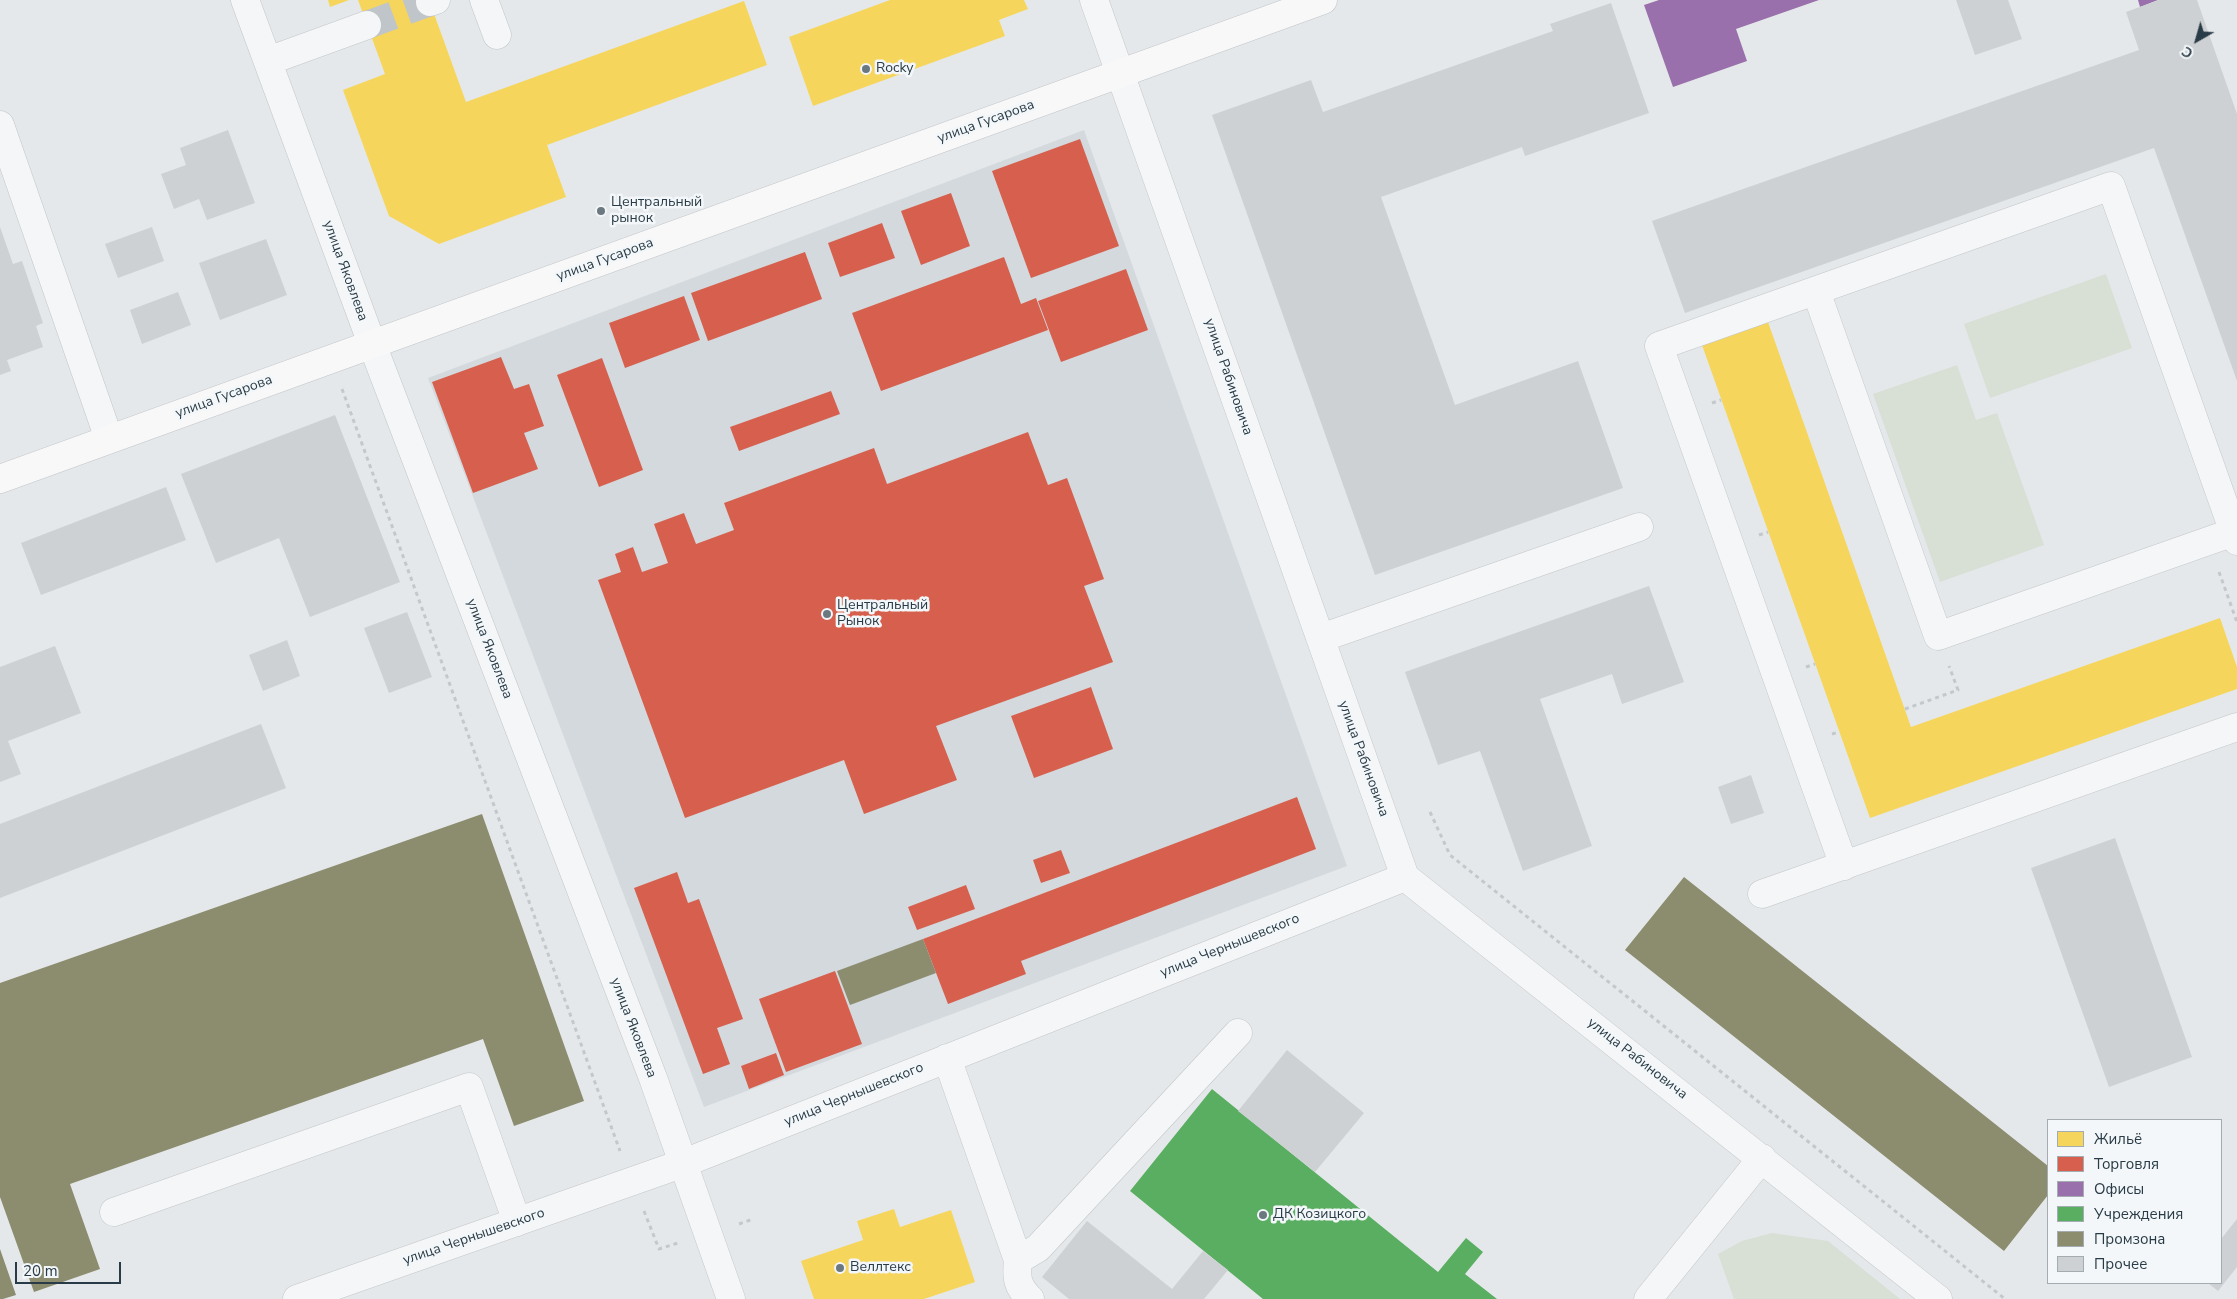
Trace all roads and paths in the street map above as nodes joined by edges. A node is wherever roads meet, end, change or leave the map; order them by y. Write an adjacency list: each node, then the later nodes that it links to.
1 (245, 0): 7 (street, улица Яковлева)
2 (484, 0): 6 (street)
3 (1094, 0): 8 (street, улица Рабиновича)
4 (1323, 0): 8 (main road, улица Гусарова)
5 (367, 25): 7 (street)
6 (497, 35)
7 (268, 61): 11 (street, улица Яковлева)
8 (1121, 73): 11 (main road, улица Гусарова); 19 (street, улица Рабиновича)
9 (0, 125): 13 (street)
10 (1816, 291): 16 (street); 17 (street); 24 (street)
11 (372, 344): 13 (main road, улица Гусарова); 31 (street, улица Яковлева)
12 (345, 397): 29 (path)
13 (109, 439): 14 (main road, улица Гусарова)
14 (0, 479)
15 (1639, 527): 19 (street)
16 (2235, 536): 17 (street)
17 (2208, 541): 18 (path)
18 (2237, 622)
19 (1321, 638): 25 (street, улица Рабиновича)
20 (1958, 690): 21 (path)
21 (1904, 709)
22 (2237, 727): 24 (street)
23 (1430, 812): 40 (path)
24 (1844, 866): 26 (street)
25 (1405, 877): 28 (street, улица Чернышевского); 30 (street, улица Рабиновича)
26 (1762, 894)
27 (1238, 1033): 34 (street)
28 (947, 1058): 31 (street, улица Чернышевского); 34 (street)
29 (600, 1100)
30 (1762, 1158): 38 (street); 39 (street, улица Рабиновича)
31 (684, 1163): 33 (street, улица Чернышевского); 36 (street, улица Яковлева)
32 (114, 1212): 33 (street)
33 (516, 1222): 35 (street, улица Чернышевского)
34 (1018, 1260): 37 (street)
35 (297, 1299)
36 (731, 1299)
37 (1030, 1299)
38 (1648, 1299)
39 (1938, 1299)
40 (2005, 1299)

